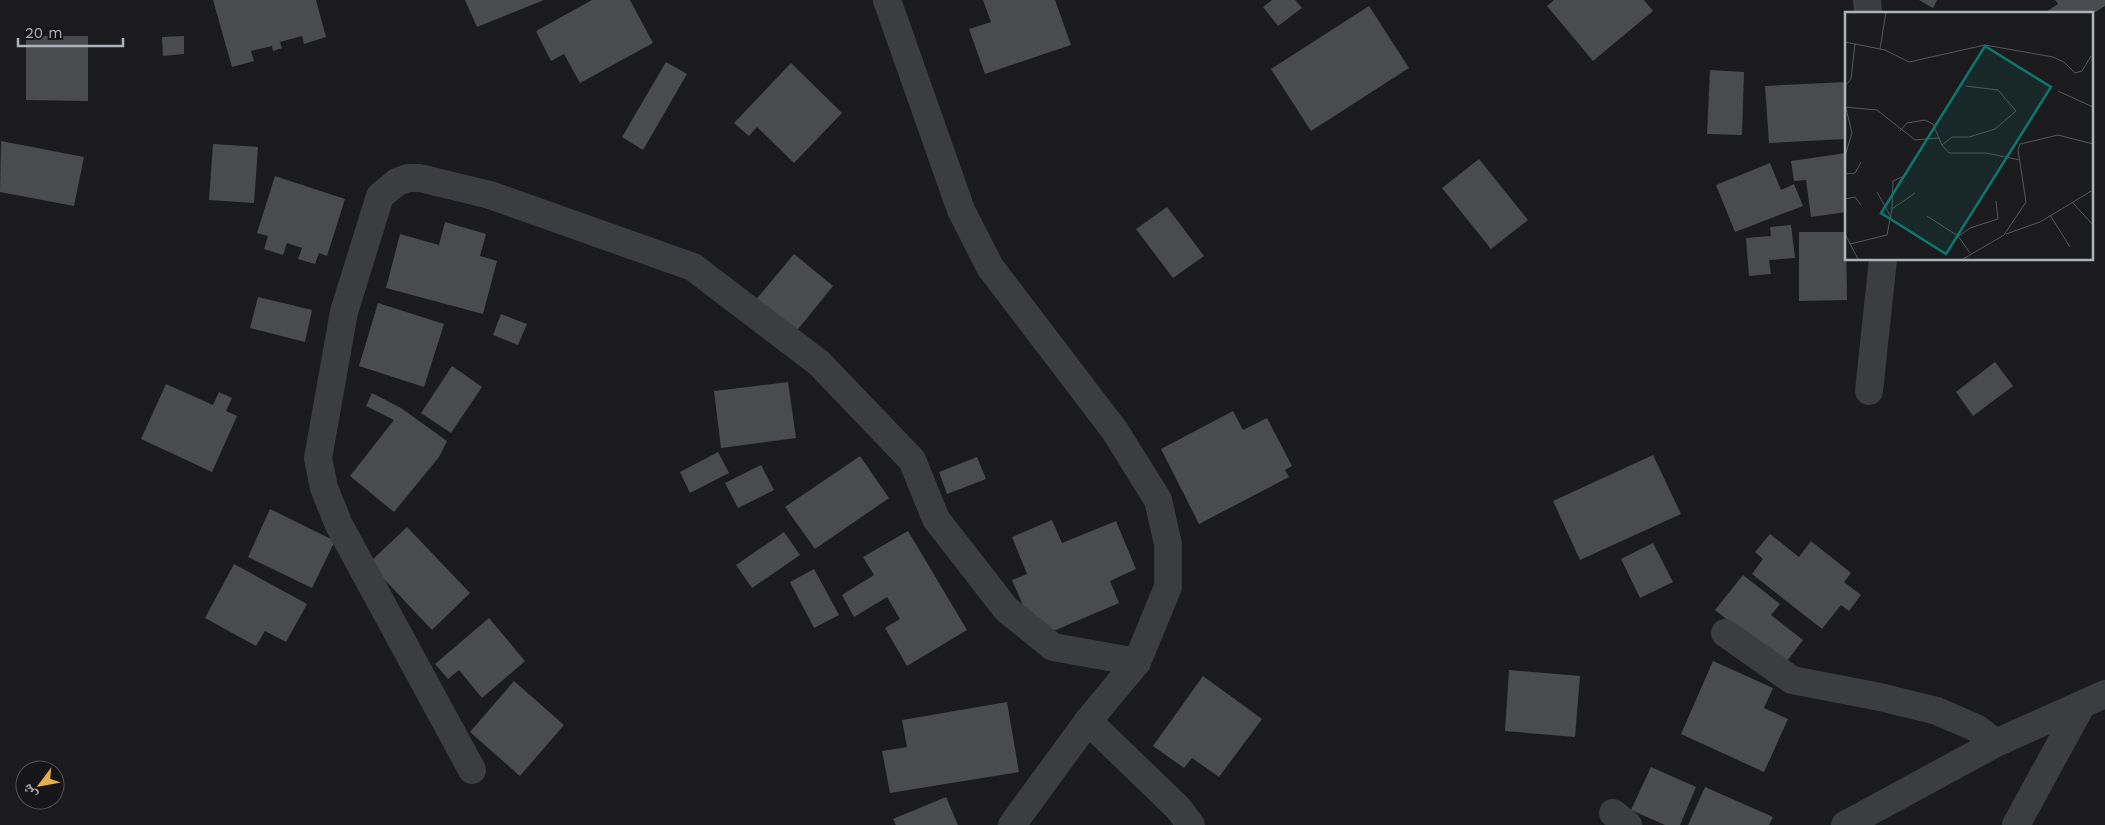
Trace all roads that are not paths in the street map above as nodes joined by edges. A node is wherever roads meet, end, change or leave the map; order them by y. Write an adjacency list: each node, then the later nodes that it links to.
1 (887, 0): 5 (street)
2 (1883, 260): 3 (street)
3 (1869, 391)
4 (1725, 633): 9 (street)
5 (1138, 662): 8 (street); 10 (street)
6 (2105, 694): 7 (street)
7 (2081, 706): 9 (street); 14 (street)
8 (1088, 721): 11 (street); 12 (street)
9 (1996, 743): 13 (street)
10 (472, 770)
11 (1012, 825)
12 (1191, 825)
13 (1845, 825)
14 (2016, 825)

